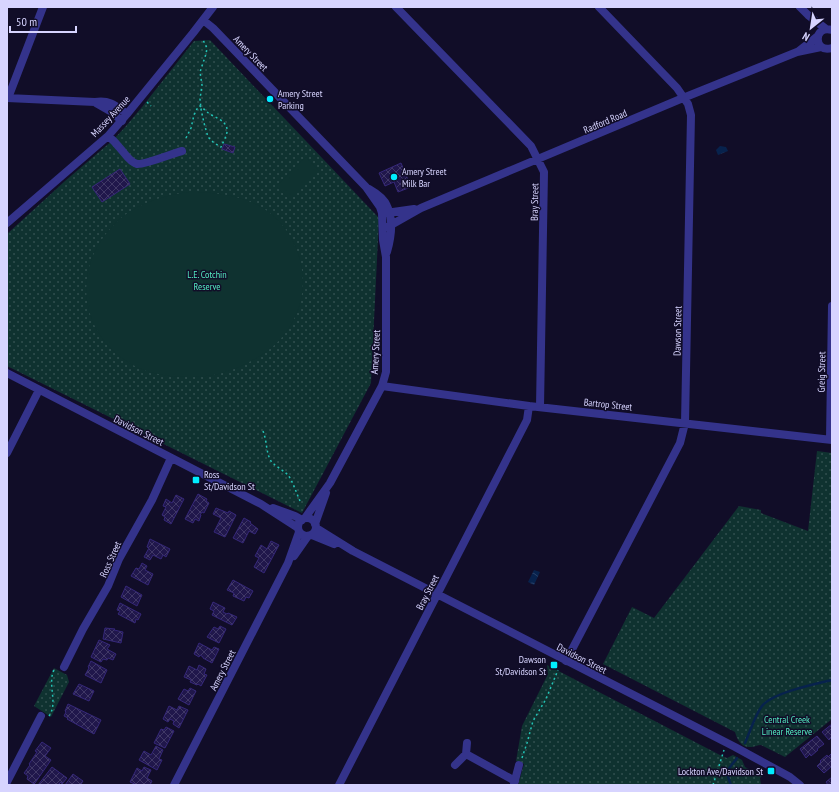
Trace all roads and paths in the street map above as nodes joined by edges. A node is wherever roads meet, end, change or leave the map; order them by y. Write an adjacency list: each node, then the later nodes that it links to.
1 (43, 7): 11 (street)
2 (213, 7): 6 (street, Massey Avenue)
3 (396, 7): 20 (street, Bray Street)
4 (599, 7): 12 (street, Dawson Street)
5 (800, 7): 7 (street)
6 (203, 20): 15 (street, Massey Avenue); 22 (street, Amery Street)
7 (824, 32): 9 (street); 10 (street, Radford Road)
8 (203, 40): 14 (path)
9 (828, 50): 10 (street, Radford Road)
10 (797, 52): 12 (street, Radford Road)
11 (7, 98): 13 (street)
12 (683, 98): 20 (street, Radford Road); 31 (street, Dawson Street)
13 (95, 102): 15 (street); 16 (street)
14 (200, 106): 14 (path); 18 (path)
15 (127, 114): 16 (street, Massey Avenue)
16 (122, 121): 17 (street, Massey Avenue)
17 (108, 136): 19 (street); 23 (street, Massey Avenue)
18 (186, 138)
19 (182, 151)
20 (538, 160): 21 (street, Radford Road); 30 (street, Bray Street)
21 (421, 208): 22 (street, Radford Road); 24 (street, Radford Road)
22 (386, 213): 24 (street, Amery Street)
23 (7, 223)
24 (387, 226): 27 (street, Amery Street)
25 (832, 306): 33 (street, Greig Street)
26 (7, 373): 28 (street, Davidson Street)
27 (382, 386): 29 (street, Bartrop Street); 36 (street, Amery Street)
28 (39, 390): 34 (street); 35 (street, Davidson Street)
29 (529, 406): 30 (street, Bartrop Street); 43 (street, Bray Street)
30 (540, 407): 31 (street, Bartrop Street)
31 (686, 423): 33 (street, Bartrop Street); 44 (street, Dawson Street)
32 (263, 431): 37 (path)
33 (831, 439)
34 (7, 453)
35 (171, 458): 38 (street, Davidson Street); 45 (street, Ross Street)
36 (330, 483): 39 (street, Amery Street); 41 (street, Amery Street)
37 (300, 500)
38 (261, 504): 39 (street, Davidson Street); 40 (street, Davidson Street)
39 (303, 519): 40 (street); 41 (street)
40 (298, 530): 41 (street); 42 (street, Amery Street)
41 (313, 531): 42 (street, Amery Street); 43 (street, Davidson Street)
42 (288, 563): 56 (street, Amery Street)
43 (437, 595): 44 (street, Davidson Street); 57 (street, Bray Street)
44 (566, 661): 50 (street, Davidson Street)
45 (64, 667)
46 (54, 668): 48 (path)
47 (558, 670): 53 (path)
48 (45, 716): 54 (street)
49 (467, 743): 51 (street)
50 (726, 743): 58 (path); 59 (street, Davidson Street)
51 (466, 754): 52 (street); 55 (street)
52 (455, 765)
53 (519, 765): 55 (street)
54 (8, 783)
55 (514, 783)
56 (174, 785)
57 (339, 785)
58 (713, 785)
59 (800, 785)

